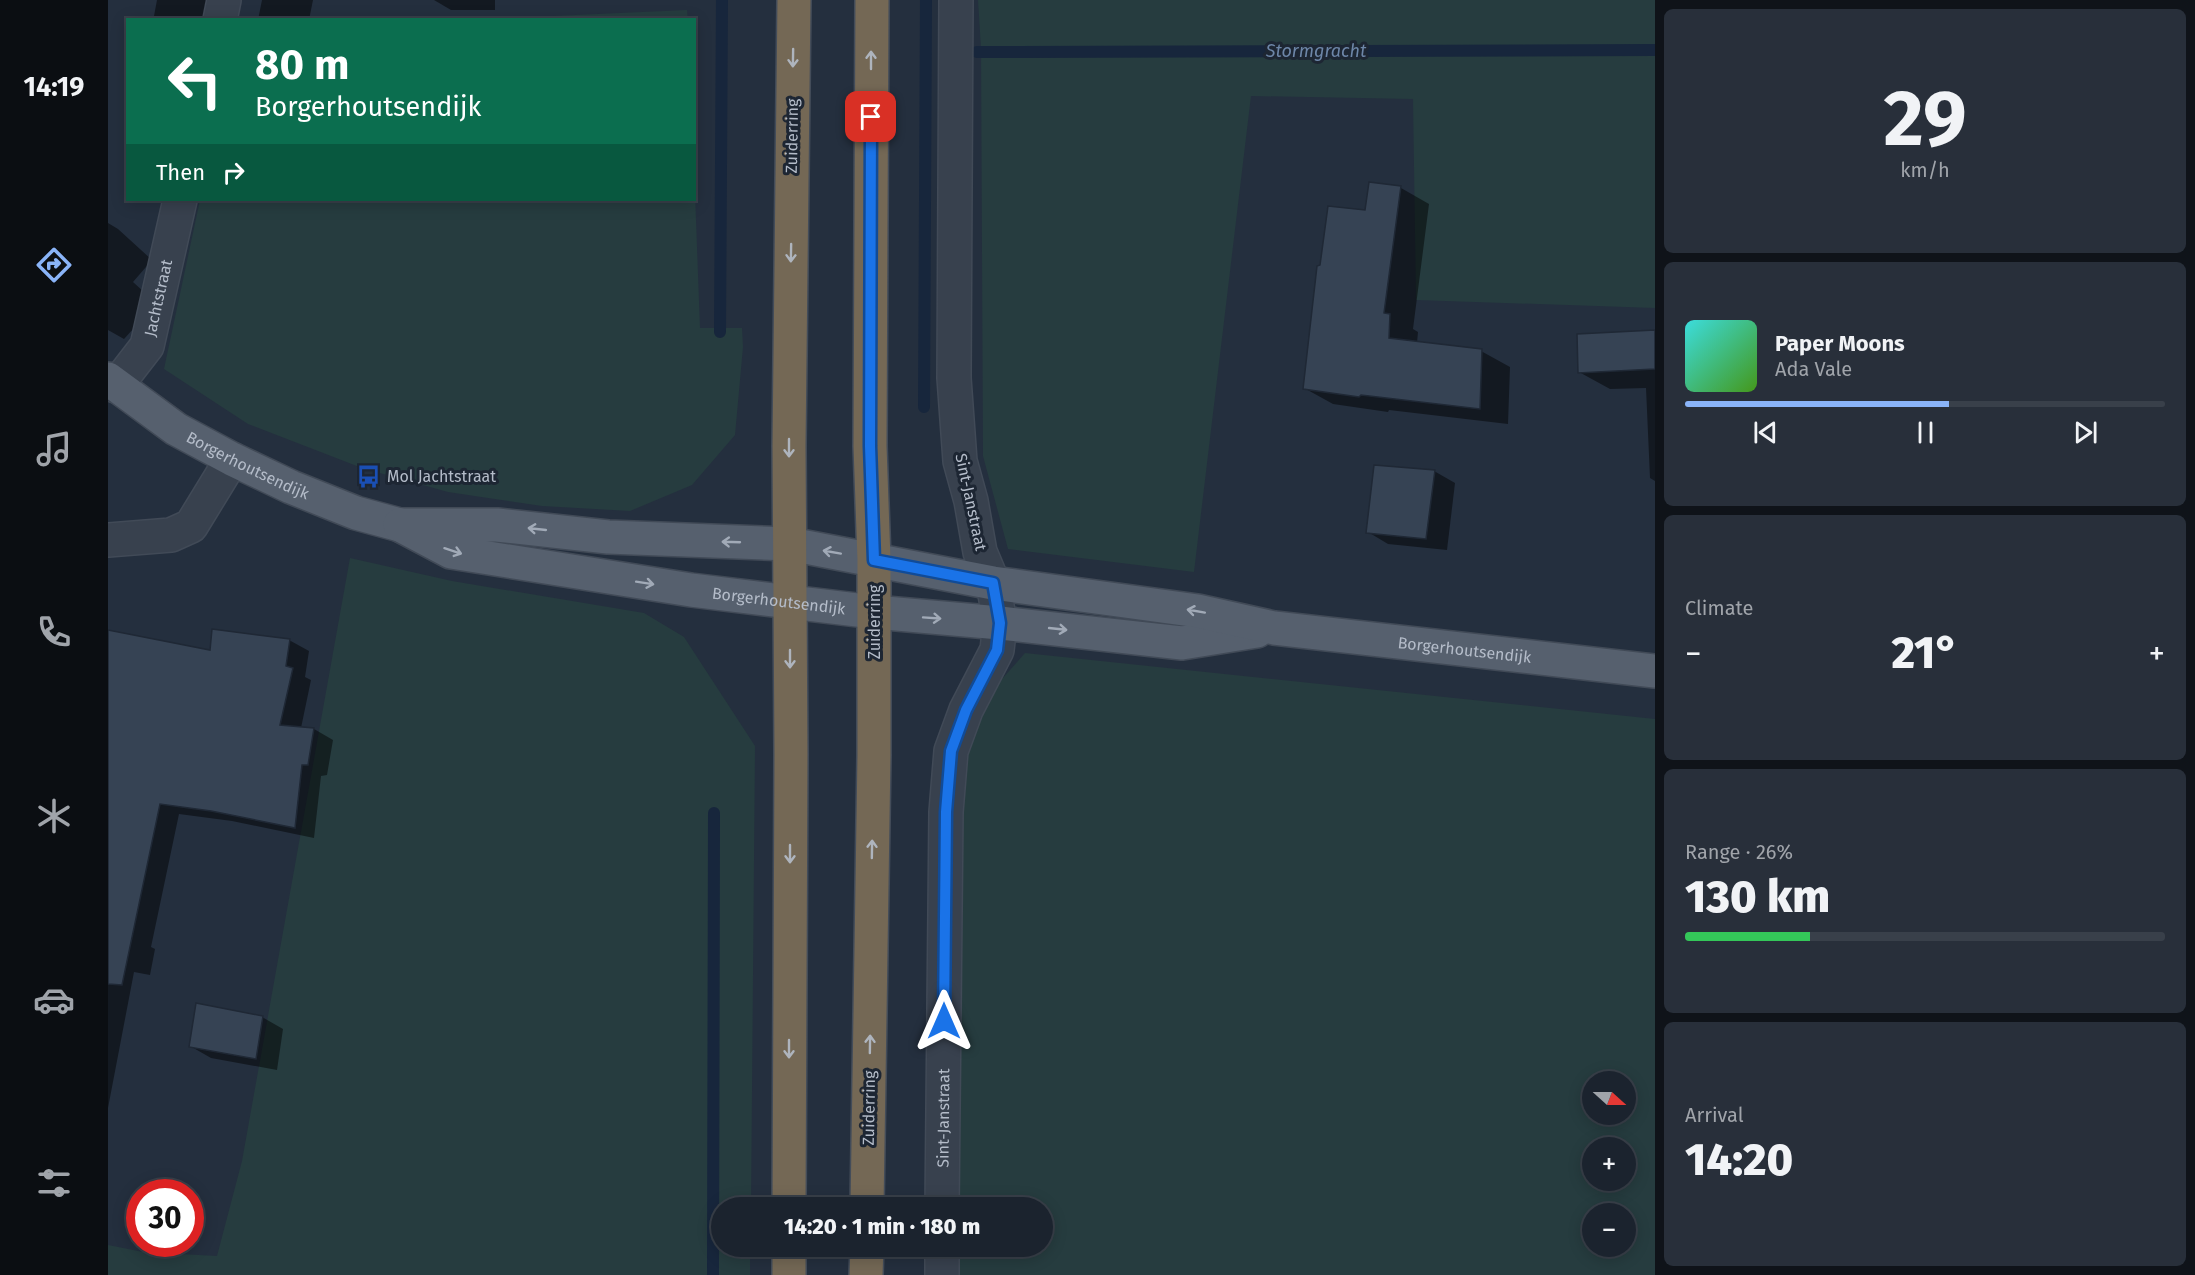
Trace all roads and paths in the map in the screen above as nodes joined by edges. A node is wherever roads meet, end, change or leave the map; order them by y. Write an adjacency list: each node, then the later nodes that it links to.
1 (224, 0): 5 (street)
2 (794, 0): 11 (highway, Zuiderring, one-way to 11)
3 (872, 0): 12 (highway, Zuiderring, one-way to 3)
4 (956, 0): 13 (street, Sint-Janstraat)
5 (220, 18)
6 (180, 201): 7 (street, Jachtstraat)
7 (112, 383): 8 (main road, Borgerhoutsendijk)
8 (232, 459): 9 (main road, Borgerhoutsendijk); 10 (street)
9 (400, 525): 11 (main road, Borgerhoutsendijk, one-way to 9); 14 (main road, Borgerhoutsendijk, one-way to 14)
10 (108, 540)
11 (790, 544): 12 (main road, Borgerhoutsendijk, one-way to 11); 14 (highway, Zuiderring)
12 (874, 560): 13 (main road, Borgerhoutsendijk); 15 (highway, Zuiderring)
13 (993, 583): 16 (street, Sint-Janstraat); 17 (main road, Borgerhoutsendijk, one-way to 13)
14 (790, 601): 15 (main road, Borgerhoutsendijk); 19 (highway, Zuiderring, one-way to 19)
15 (874, 612): 16 (main road, Borgerhoutsendijk, one-way to 16); 20 (highway, Zuiderring, one-way to 15)
16 (1000, 623): 17 (main road, Borgerhoutsendijk, one-way to 17); 21 (street, Sint-Janstraat)
17 (1274, 628): 18 (main road, Borgerhoutsendijk)
18 (1655, 671)
19 (789, 1197)
20 (867, 1197)
21 (942, 1197)
22 (789, 1257): 25 (highway)
23 (867, 1257): 26 (highway)
24 (942, 1257): 27 (street)
25 (789, 1275)
26 (866, 1275)
27 (942, 1275)

